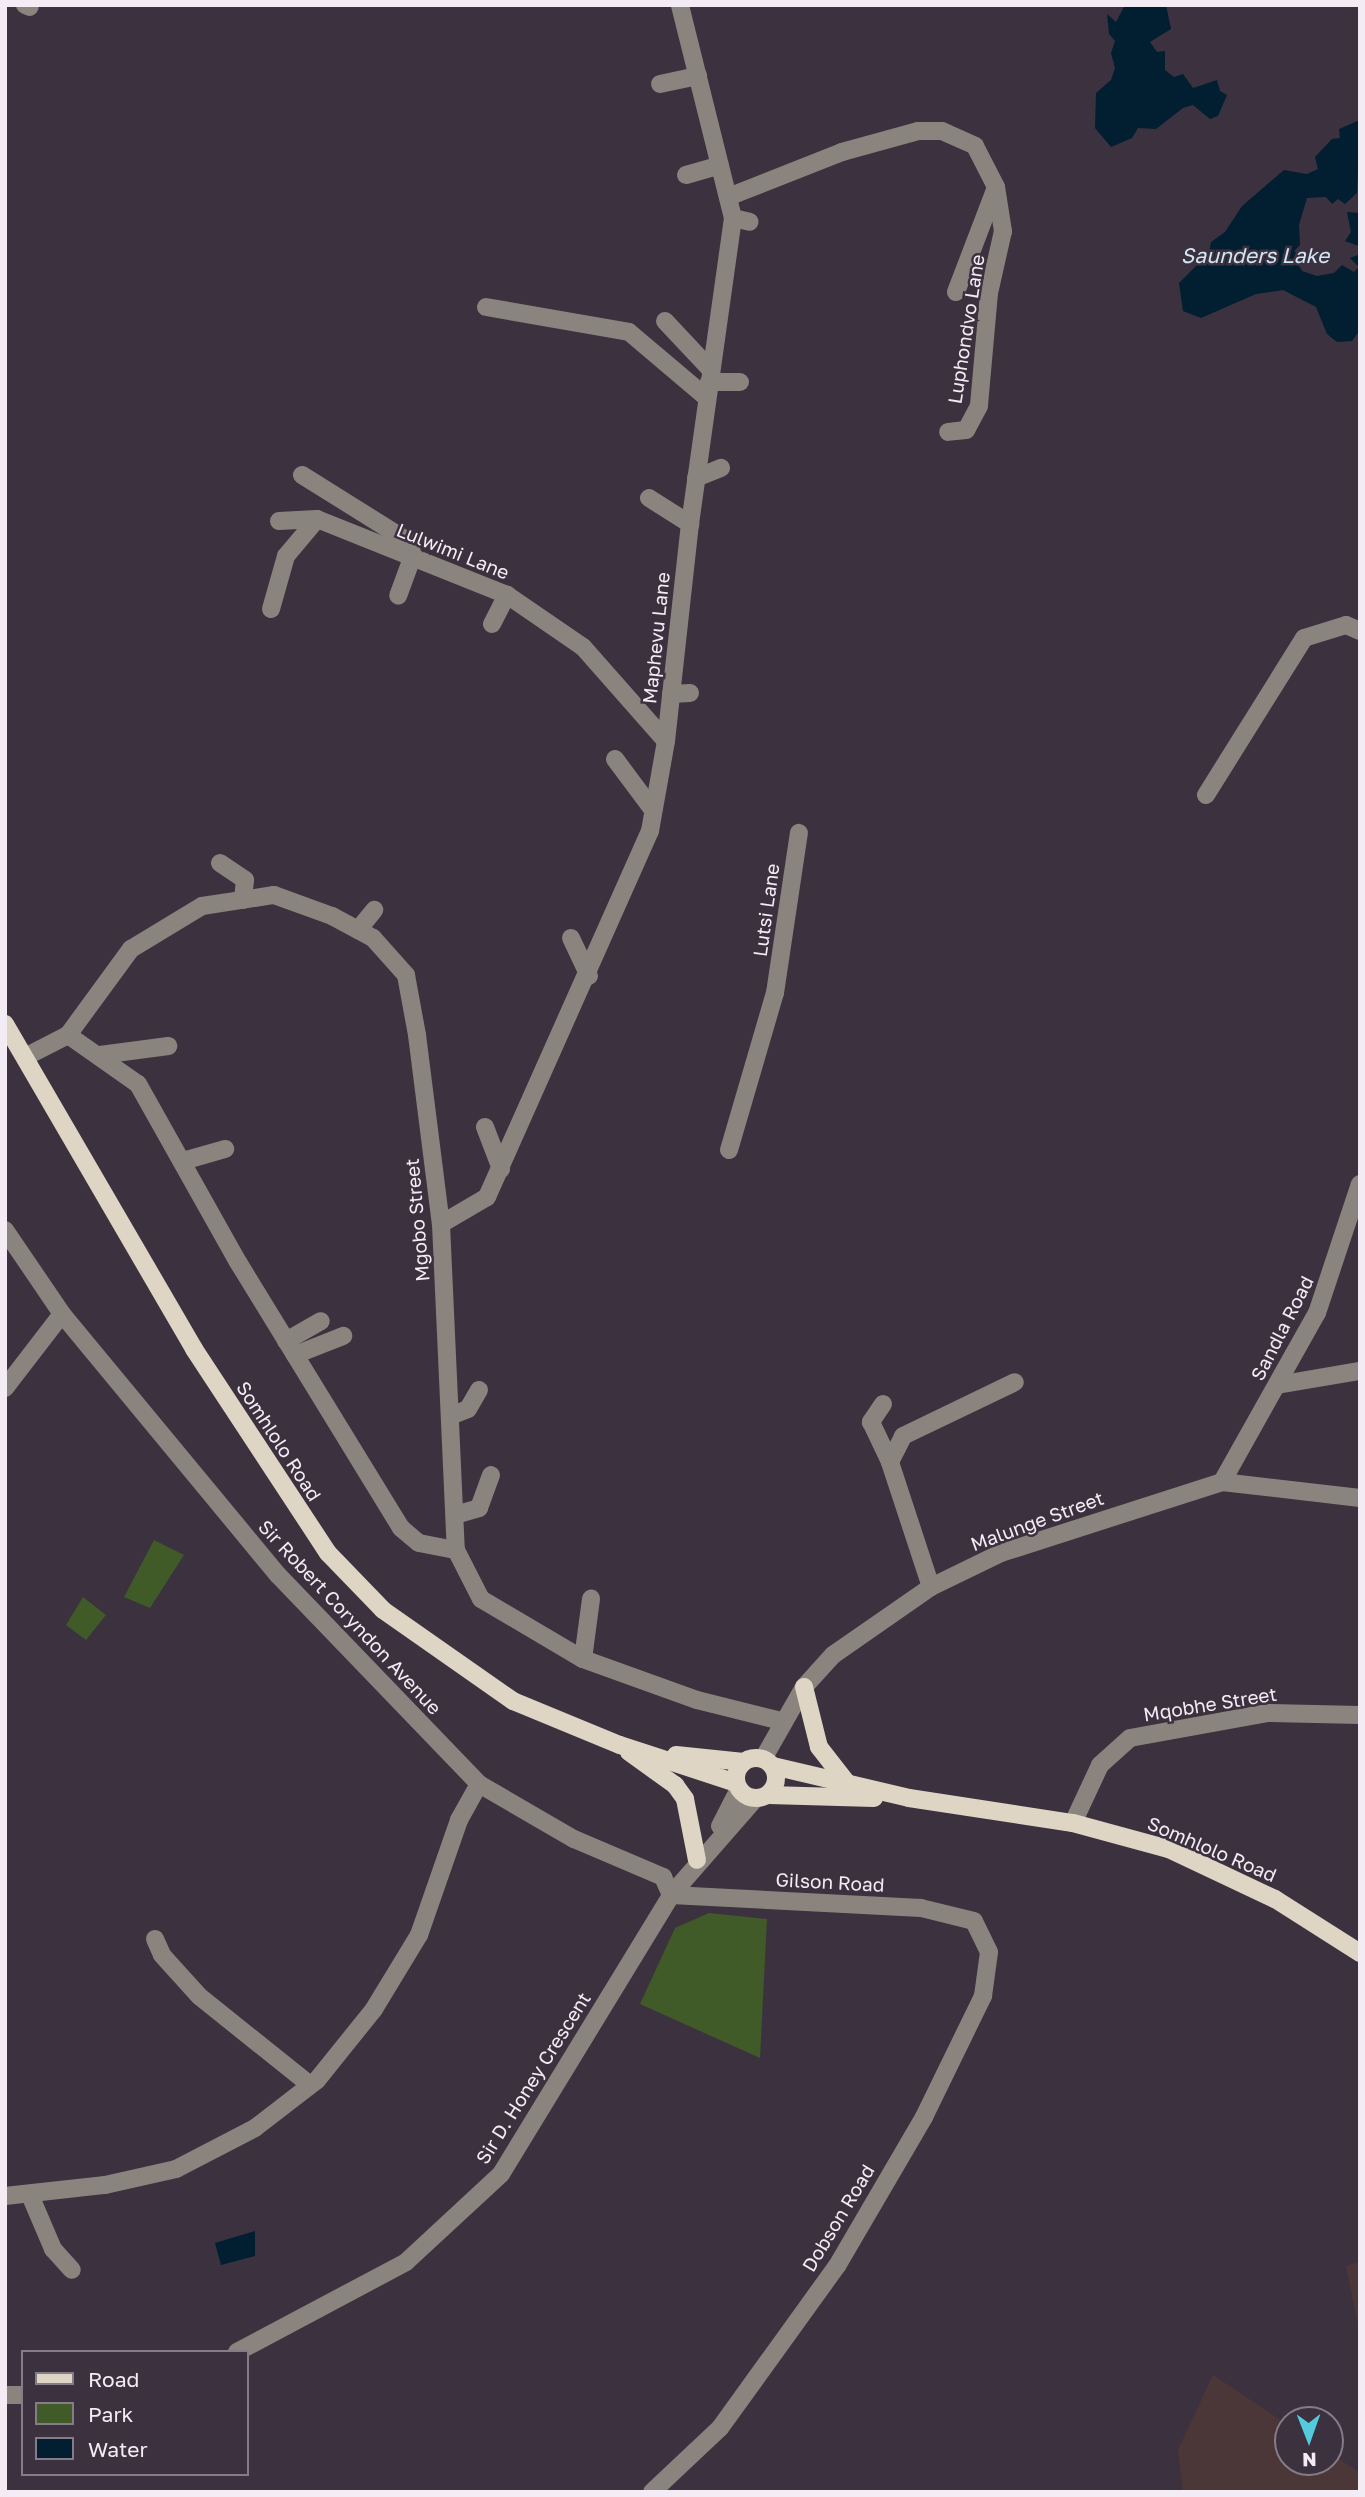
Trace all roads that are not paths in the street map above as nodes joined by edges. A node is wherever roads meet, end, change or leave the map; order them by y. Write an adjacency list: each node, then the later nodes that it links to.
1 (680, 5): 2 (street, Maphevu Lane)
2 (698, 76): 3 (street); 4 (street, Maphevu Lane)
3 (660, 84)
4 (720, 165): 5 (street); 7 (street, Maphevu Lane)
5 (686, 175)
6 (996, 187): 7 (street, Luphondvo Lane); 8 (street); 13 (street, Luphondvo Lane)
7 (728, 197): 12 (street, Maphevu Lane)
8 (956, 292)
9 (486, 307): 12 (street)
10 (665, 321): 12 (street)
11 (740, 382): 12 (street)
12 (709, 383): 16 (street, Maphevu Lane)
13 (948, 432)
14 (721, 468): 16 (street)
15 (302, 475): 21 (street)
16 (696, 478): 20 (street, Maphevu Lane)
17 (649, 498): 20 (street)
18 (317, 519): 19 (street); 21 (street, Lulwimi Lane); 24 (street)
19 (279, 521)
20 (690, 524): 28 (street, Maphevu Lane)
21 (412, 558): 22 (street, Lulwimi Lane); 23 (street)
22 (507, 595): 25 (street); 29 (street, Lulwimi Lane)
23 (398, 596)
24 (271, 609)
25 (492, 624)
26 (1360, 631): 31 (street)
27 (690, 693): 28 (street)
28 (671, 694): 29 (street, Maphevu Lane)
29 (666, 741): 32 (street, Maphevu Lane)
30 (615, 759): 32 (street)
31 (1206, 795)
32 (653, 810): 39 (street, Maphevu Lane)
33 (799, 833): 47 (street, Lutsi Lane)
34 (220, 863): 35 (street)
35 (243, 900): 37 (street, Mgobo Street); 41 (street, Mgobo Street)
36 (374, 910): 37 (street)
37 (358, 930): 51 (street, Mgobo Street)
38 (571, 938): 39 (street)
39 (589, 976): 49 (street, Maphevu Lane)
40 (5, 1024): 44 (main road, Somhlolo Road)
41 (68, 1035): 43 (street); 44 (street, Mgobo Street)
42 (168, 1046): 43 (street)
43 (100, 1055): 48 (street)
44 (24, 1057): 76 (main road, Somhlolo Road)
45 (485, 1127): 49 (street)
46 (225, 1149): 48 (street)
47 (729, 1150)
48 (183, 1161): 56 (street)
49 (501, 1169): 51 (street, Maphevu Lane)
50 (1360, 1184): 59 (street, Sandla Road)
51 (441, 1224): 63 (street, Mgobo Street)
52 (5, 1230): 53 (street, Sir Robert Coryndon Avenue)
53 (62, 1314): 60 (street); 81 (street, Sir Robert Coryndon Avenue)
54 (321, 1321): 56 (street)
55 (342, 1336): 56 (street)
56 (290, 1348): 69 (street)
57 (1360, 1371): 59 (street)
58 (1015, 1382): 64 (street)
59 (1277, 1385): 66 (street, Sandla Road)
60 (5, 1388)
61 (479, 1390): 63 (street)
62 (883, 1404): 64 (street)
63 (450, 1416): 68 (street, Mgobo Street)
64 (890, 1462): 70 (street)
65 (491, 1475): 68 (street)
66 (1222, 1482): 67 (street, Malunge Street); 70 (street, Malunge Street)
67 (1360, 1497)
68 (454, 1515): 69 (street, Mgobo Street)
69 (456, 1550): 72 (street, Mgobo Street)
70 (931, 1587): 73 (street, Malunge Street)
71 (591, 1599): 72 (street)
72 (583, 1659): 75 (street, Mgobo Street)
73 (804, 1687): 75 (street, Malunge Street); 80 (main road)
74 (1360, 1715): 85 (street, Mqobhe Street)
75 (781, 1721): 79 (street, Malunge Street)
76 (620, 1745): 77 (main road, Somhlolo Road); 87 (main road)
77 (645, 1752): 78 (main road, Somhlolo Road); 82 (main road, Somhlolo Road)
78 (744, 1762): 79 (main road, Somhlolo Road); 82 (main road)
79 (768, 1762): 80 (main road, Somhlolo Road); 83 (main road)
80 (847, 1783): 84 (main road, Somhlolo Road)
81 (479, 1784): 88 (street, Sir Robert Coryndon Avenue); 92 (street)
82 (738, 1786): 83 (main road, Somhlolo Road); 86 (street, Sir D. Honey Crescent)
83 (762, 1797): 84 (main road, Somhlolo Road); 86 (street, Sir D. Honey Crescent)
84 (909, 1798): 85 (main road, Somhlolo Road)
85 (1073, 1823): 91 (main road, Somhlolo Road)
86 (710, 1845): 87 (street, Sir D. Honey Crescent)
87 (697, 1860): 88 (street, Sir D. Honey Crescent)
88 (671, 1895): 89 (street, Gilson Road); 96 (street, Sir D. Honey Crescent)
89 (981, 1929): 97 (street, Dobson Road)
90 (155, 1939): 92 (street)
91 (1360, 1953)
92 (310, 2085): 93 (street)
93 (30, 2195): 94 (street); 95 (street)
94 (5, 2196)
95 (72, 2270)
96 (241, 2350)
97 (652, 2492)

